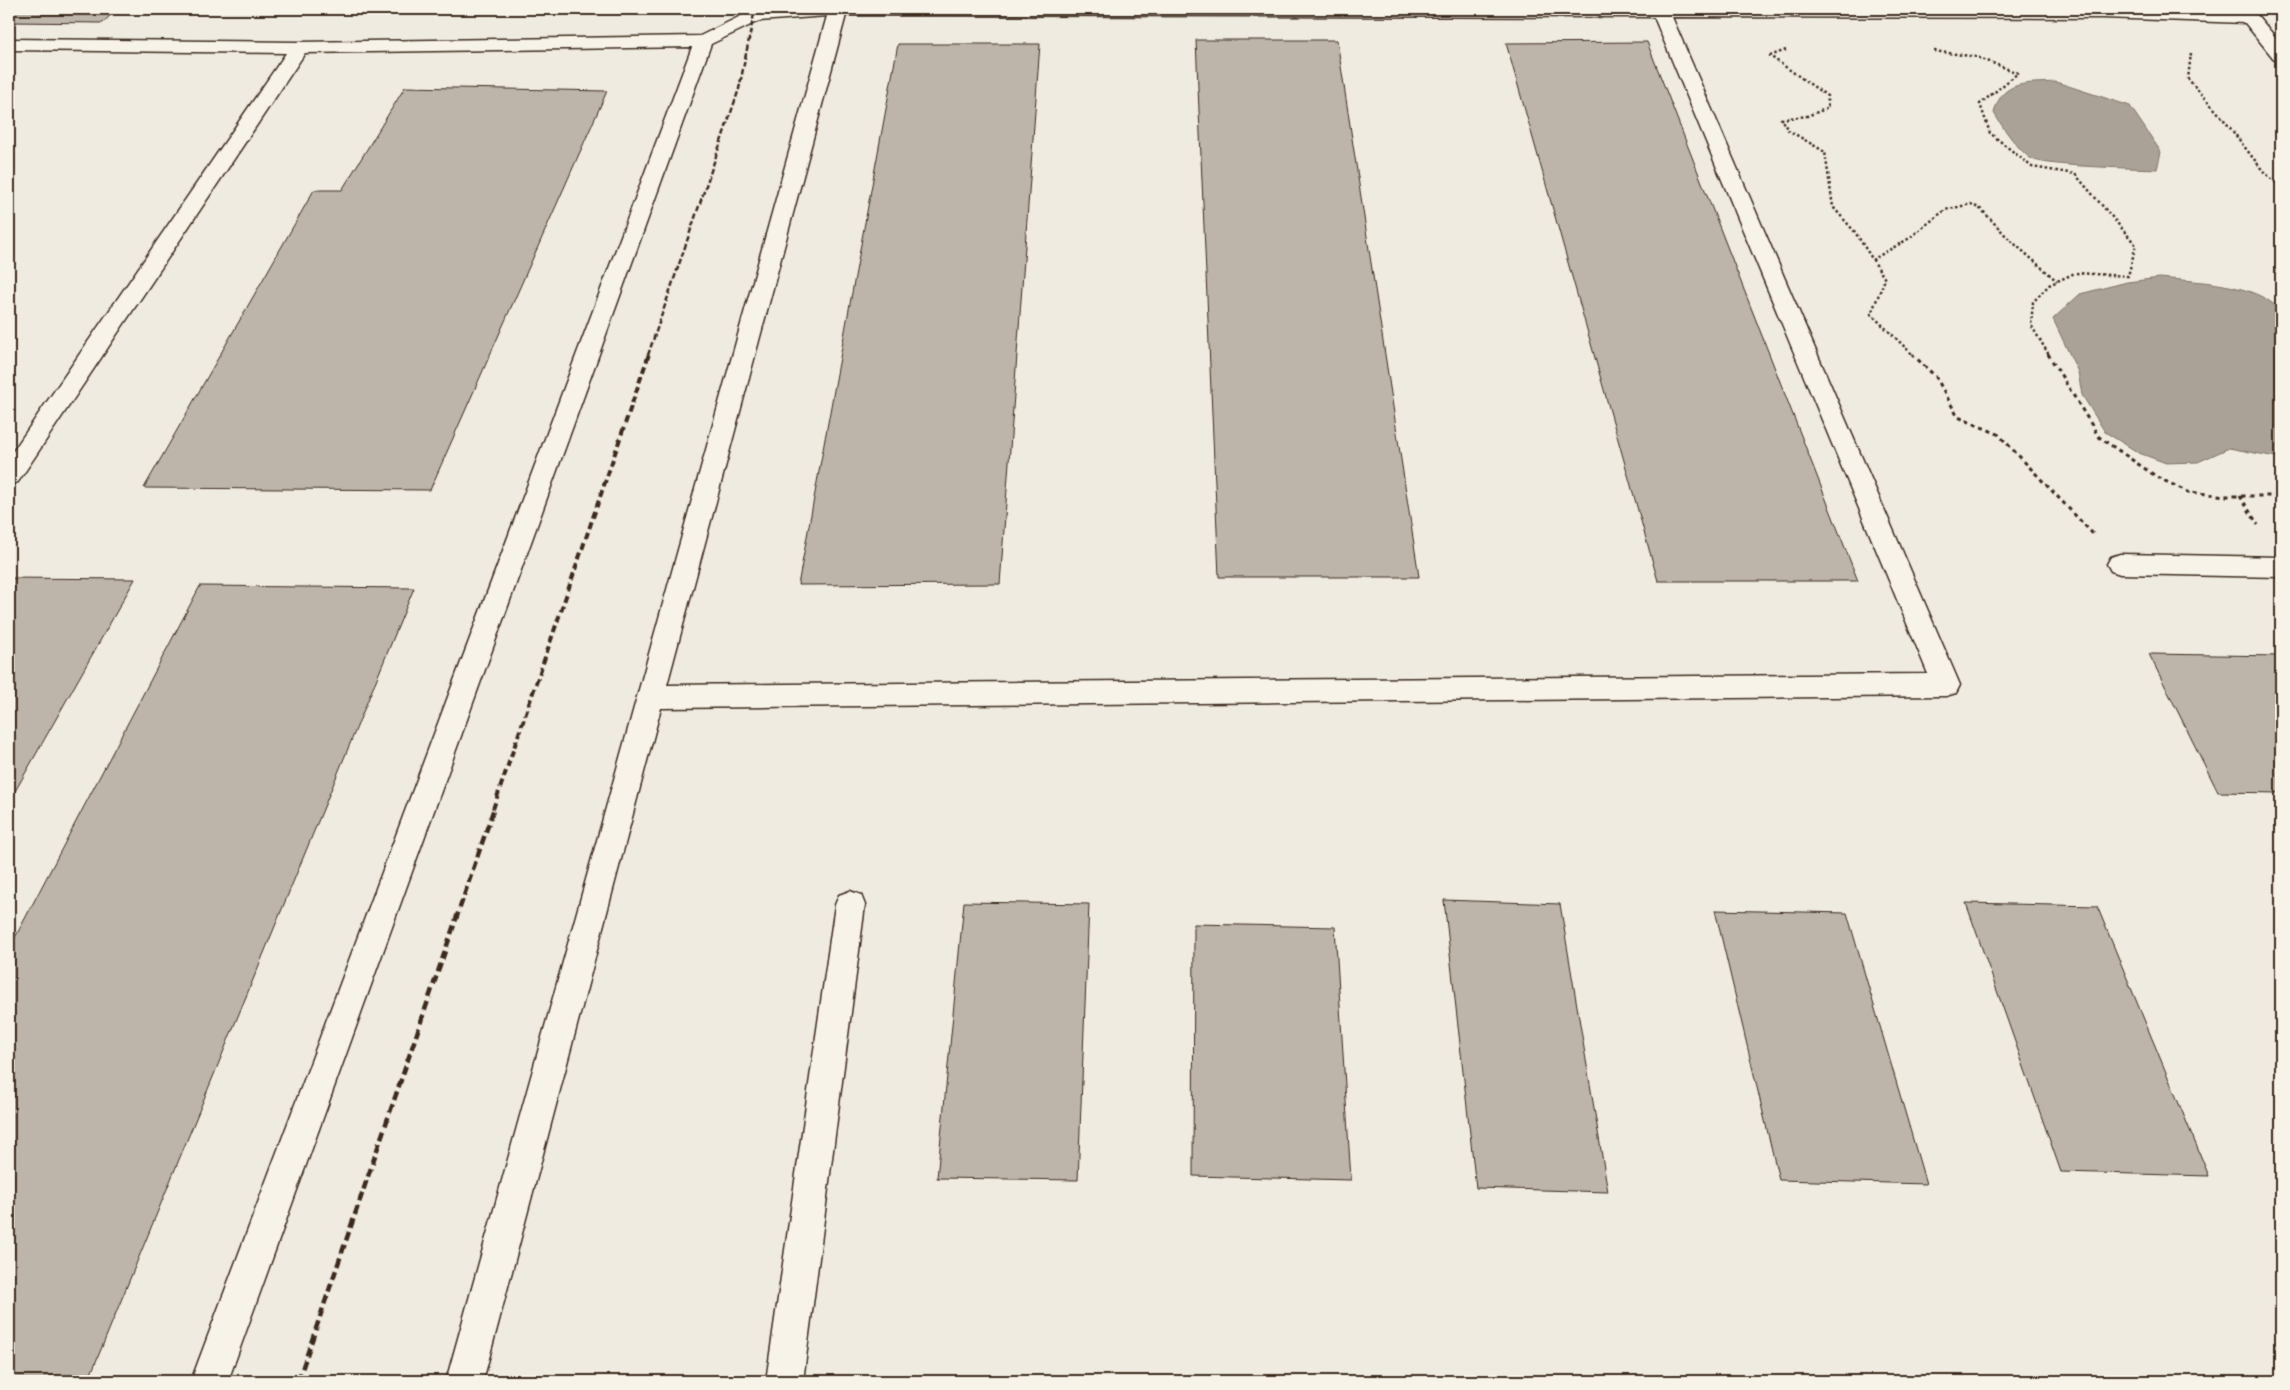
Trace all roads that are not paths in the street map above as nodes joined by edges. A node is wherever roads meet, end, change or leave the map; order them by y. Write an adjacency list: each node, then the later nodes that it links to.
1 (838, 10): 2 (street); 4 (street); 11 (street)
2 (1661, 12): 3 (street); 11 (street)
3 (2246, 13): 7 (street)
4 (703, 41): 6 (street); 13 (street)
5 (9, 44): 6 (street)
6 (300, 48): 8 (street)
7 (2281, 55)
8 (9, 476)
9 (2120, 564): 10 (street)
10 (2281, 568)
11 (650, 697): 14 (street)
12 (850, 905): 15 (street)
13 (208, 1381)
14 (464, 1381)
15 (784, 1381)

